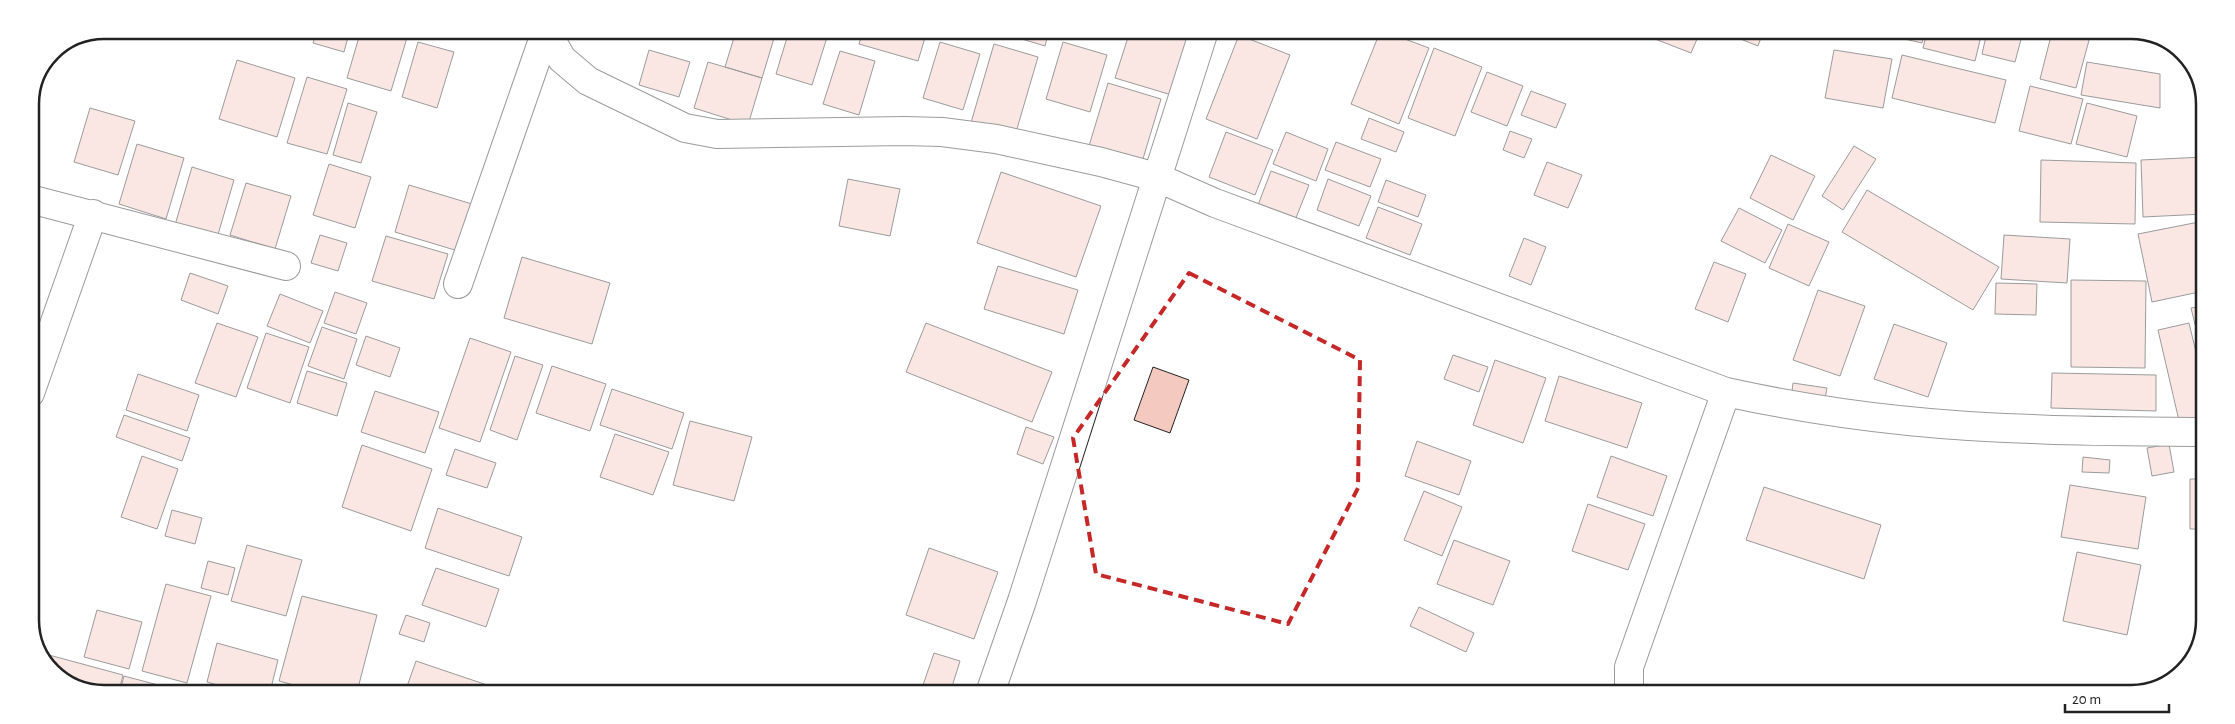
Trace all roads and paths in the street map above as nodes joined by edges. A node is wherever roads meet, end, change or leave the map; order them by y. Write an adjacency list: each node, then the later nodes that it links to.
1 (543, 39): 8 (street)
2 (551, 39): 4 (street)
3 (1201, 39): 4 (street)
4 (1156, 177): 10 (street); 12 (street)
5 (39, 200): 6 (street)
6 (93, 214): 7 (street); 9 (street)
7 (286, 266)
8 (458, 284)
9 (39, 367)
10 (1726, 392): 11 (street); 13 (street)
11 (2196, 432)
12 (992, 685)
13 (1629, 685)

